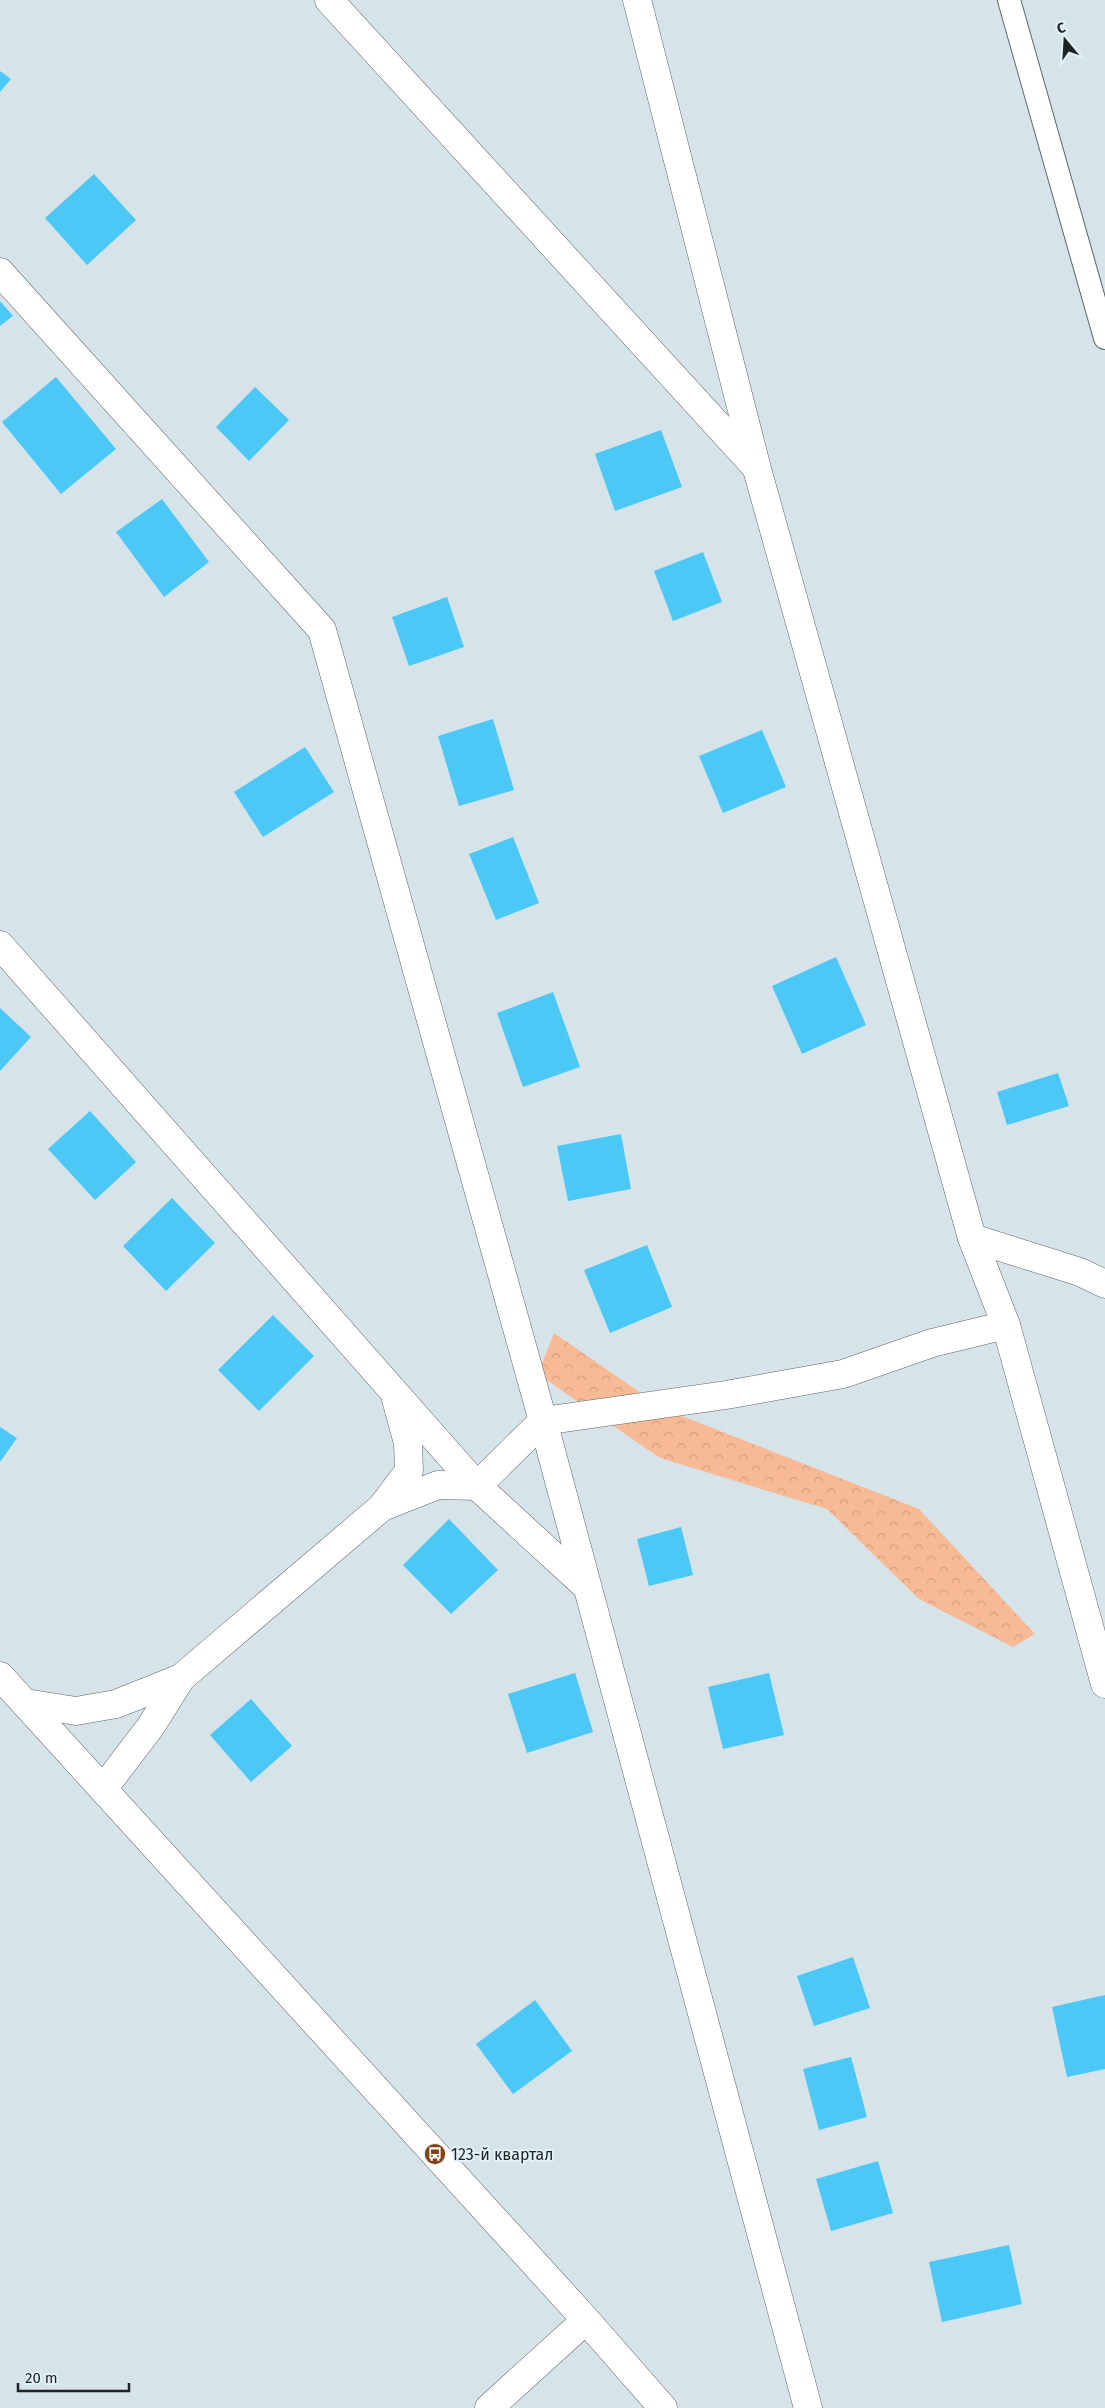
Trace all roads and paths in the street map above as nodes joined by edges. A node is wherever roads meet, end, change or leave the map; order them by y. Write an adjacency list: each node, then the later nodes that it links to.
1 (329, 0): 6 (street)
2 (637, 0): 6 (street)
3 (1009, 0): 5 (lane)
4 (0, 272): 13 (street)
5 (1105, 338)
6 (757, 469): 8 (street)
7 (0, 946): 12 (street)
8 (972, 1238): 9 (street); 11 (street)
9 (1092, 1272): 10 (street)
10 (1105, 1284)
11 (1006, 1325): 13 (street); 19 (street)
12 (395, 1392): 14 (street); 15 (street)
13 (543, 1421): 14 (street); 16 (street)
14 (477, 1486): 15 (street); 16 (street)
15 (382, 1507): 18 (street)
16 (586, 1586): 25 (street)
17 (0, 1676): 20 (street)
18 (181, 1678): 20 (street); 21 (street)
19 (1105, 1684)
20 (25, 1703): 21 (street)
21 (103, 1789): 22 (street)
22 (586, 2320): 23 (street); 24 (street)
23 (489, 2408)
24 (663, 2408)
25 (808, 2408)

